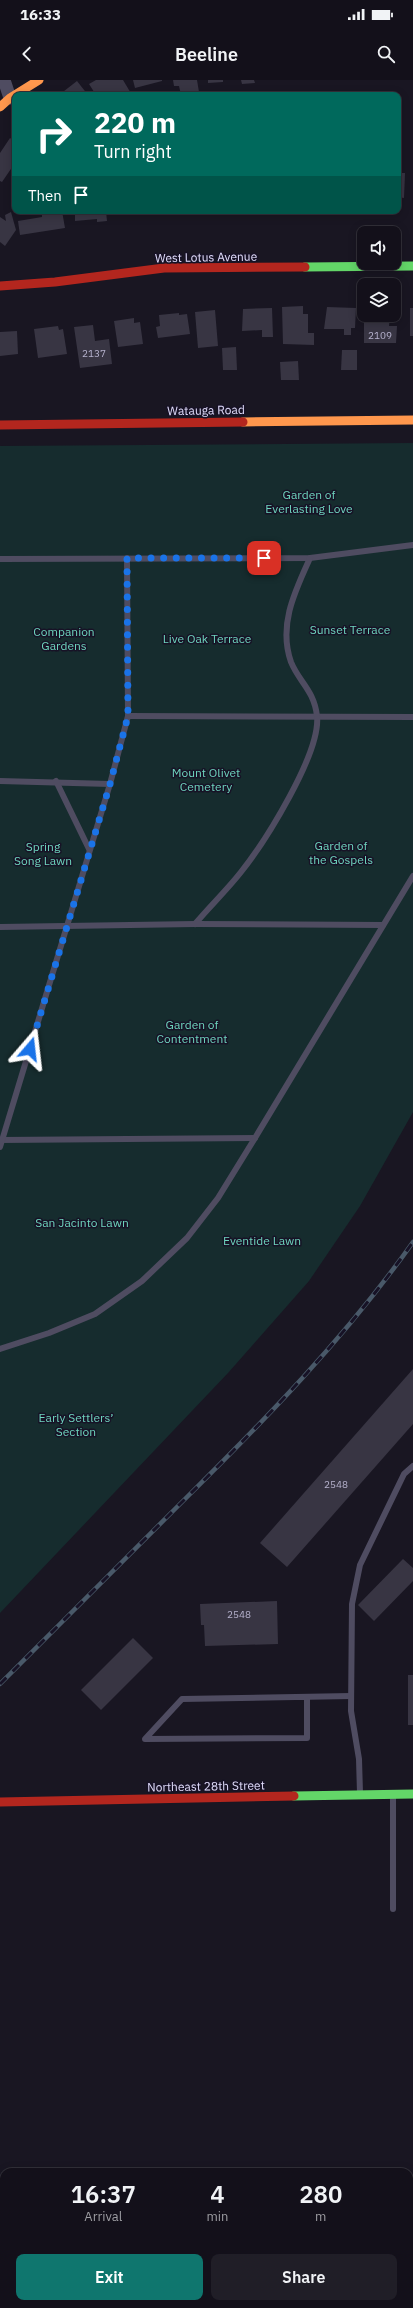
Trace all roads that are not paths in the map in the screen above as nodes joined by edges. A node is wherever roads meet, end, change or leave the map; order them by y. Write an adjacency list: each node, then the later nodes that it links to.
1 (4, 80): 4 (street)
2 (38, 80): 3 (street)
3 (19, 92)
4 (10, 98): 5 (street)
5 (0, 107)
6 (413, 266): 7 (street, West Lotus Avenue)
7 (0, 286)
8 (413, 420): 9 (street, Watauga Road)
9 (0, 425)
10 (413, 544): 12 (lane)
11 (127, 558): 12 (lane); 13 (lane); 14 (lane)
12 (310, 558): 15 (lane)
13 (0, 559)
14 (128, 716): 15 (lane); 19 (lane)
15 (317, 717): 16 (lane); 22 (lane)
16 (413, 717)
17 (0, 781): 18 (lane)
18 (56, 781): 19 (lane); 20 (lane)
19 (110, 784): 20 (lane)
20 (89, 849): 25 (lane)
21 (413, 876): 23 (lane)
22 (195, 924): 23 (lane); 25 (lane)
23 (383, 925): 26 (lane)
24 (0, 927): 25 (lane)
25 (66, 927): 27 (lane)
26 (255, 1138): 27 (lane); 29 (lane)
27 (1, 1140): 28 (lane)
28 (0, 1147)
29 (0, 1349)
30 (413, 1466): 31 (lane)
31 (351, 1696): 32 (lane); 35 (lane)
32 (307, 1697): 32 (lane)
33 (393, 1794): 34 (street, Northeast 28th Street); 35 (street, Northeast 28th Street); 37 (lane)
34 (413, 1794)
35 (360, 1795): 36 (street, Northeast 28th Street)
36 (0, 1802)
37 (393, 1909)

